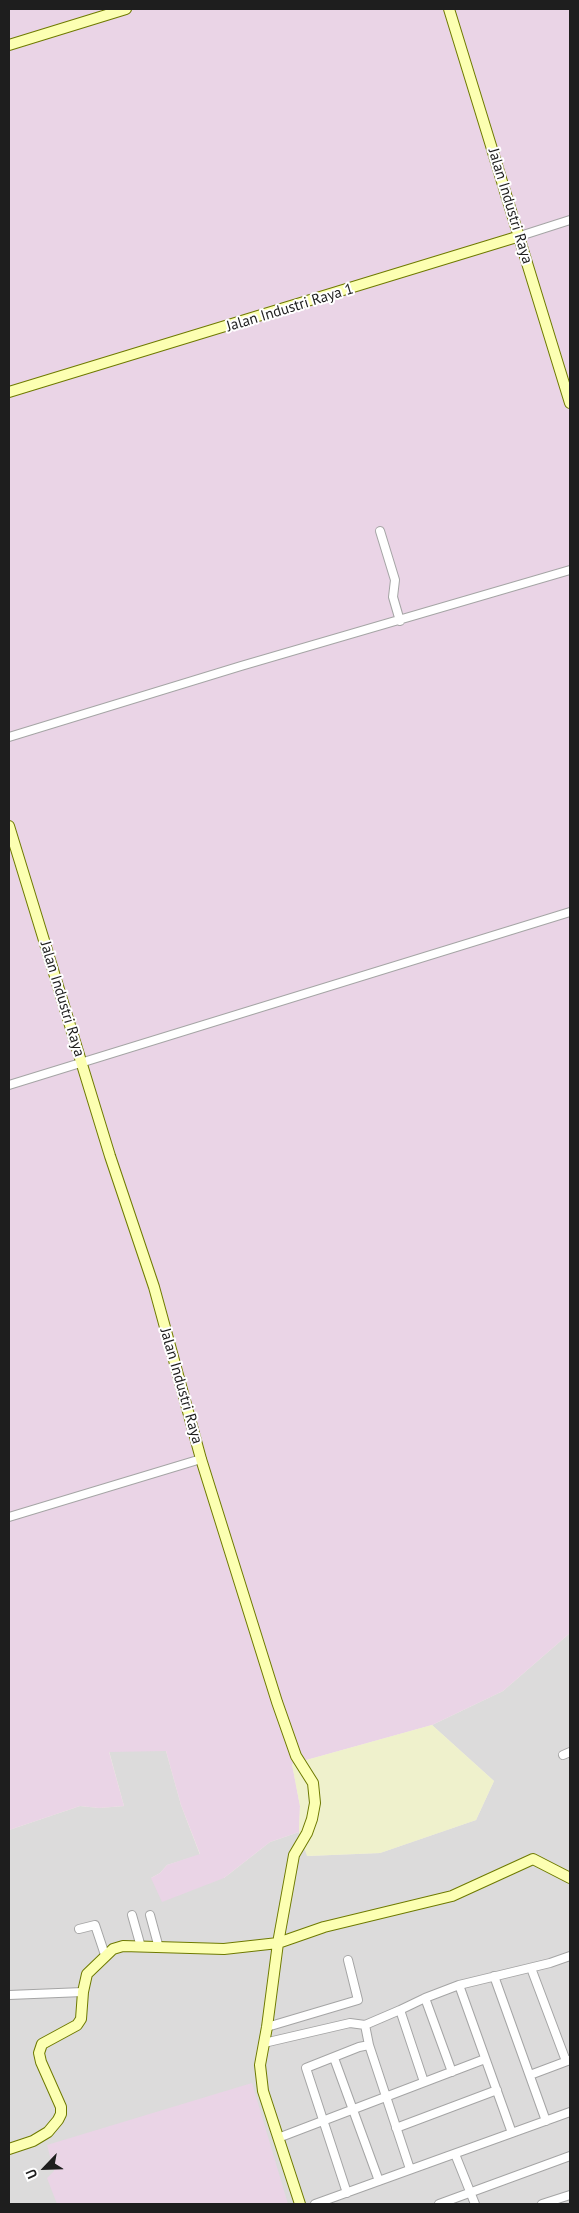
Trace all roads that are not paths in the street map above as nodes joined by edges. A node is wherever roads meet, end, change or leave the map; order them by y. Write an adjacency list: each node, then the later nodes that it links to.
1 (126, 9): 3 (street)
2 (449, 9): 5 (street, Jalan Industri Raya)
3 (9, 44)
4 (570, 220): 5 (street, Jalan Industri Raya 1)
5 (520, 236): 6 (street, Jalan Industri Raya 1); 7 (street, Jalan Industri Raya)
6 (9, 392)
7 (570, 403)
8 (380, 531): 10 (street)
9 (570, 570): 10 (street)
10 (400, 621): 11 (street)
11 (9, 737)
12 (9, 826): 14 (street, Jalan Industri Raya)
13 (570, 912): 14 (street)
14 (82, 1063): 15 (street); 16 (street, Jalan Industri Raya)
15 (9, 1085)
16 (202, 1459): 17 (street); 22 (street, Jalan Industri Raya)
17 (9, 1516)
18 (570, 1878): 22 (street)
19 (132, 1915): 23 (street)
20 (150, 1915): 24 (street)
21 (79, 1929): 25 (street)
22 (278, 1943): 24 (street); 36 (street, Jalan Industri Raya)
23 (141, 1947): 24 (street); 25 (street)
24 (159, 1948)
25 (105, 1955): 31 (street)
26 (570, 1959): 28 (street)
27 (348, 1960): 36 (street)
28 (531, 1968): 29 (street); 41 (street)
29 (494, 1976): 30 (street); 43 (street)
30 (460, 1984): 33 (street); 40 (street)
31 (83, 1992): 32 (street); 54 (street)
32 (9, 1996)
33 (425, 1998): 34 (street); 42 (street)
34 (400, 2010): 35 (street); 44 (street)
35 (365, 2025): 37 (street); 38 (street)
36 (267, 2027): 37 (street, Jalan Industri Raya)
37 (264, 2043): 53 (street, Jalan Industri Raya)
38 (369, 2044): 39 (street); 46 (street)
39 (334, 2058): 47 (street); 50 (street)
40 (485, 2059): 42 (street); 45 (street)
41 (568, 2060): 43 (street)
42 (452, 2072): 44 (street)
43 (530, 2075): 49 (street)
44 (424, 2082): 46 (street)
45 (496, 2090): 51 (street); 52 (street)
46 (384, 2097): 47 (street); 51 (street)
47 (353, 2109): 50 (street); 58 (street)
48 (570, 2112): 49 (street)
49 (546, 2121): 52 (street)
50 (325, 2122): 53 (street); 60 (street)
51 (396, 2128): 57 (street)
52 (512, 2133): 55 (street)
53 (278, 2138): 62 (street, Jalan Industri Raya)
54 (9, 2149)
55 (455, 2154): 57 (street); 59 (street)
56 (570, 2156): 59 (street)
57 (410, 2169): 58 (street)
58 (379, 2181): 60 (street)
59 (470, 2192): 64 (street); 65 (street)
60 (347, 2193): 63 (street)
61 (569, 2198): 66 (street)
62 (300, 2204)
63 (315, 2204)
64 (439, 2204)
65 (475, 2204)
66 (542, 2204)

